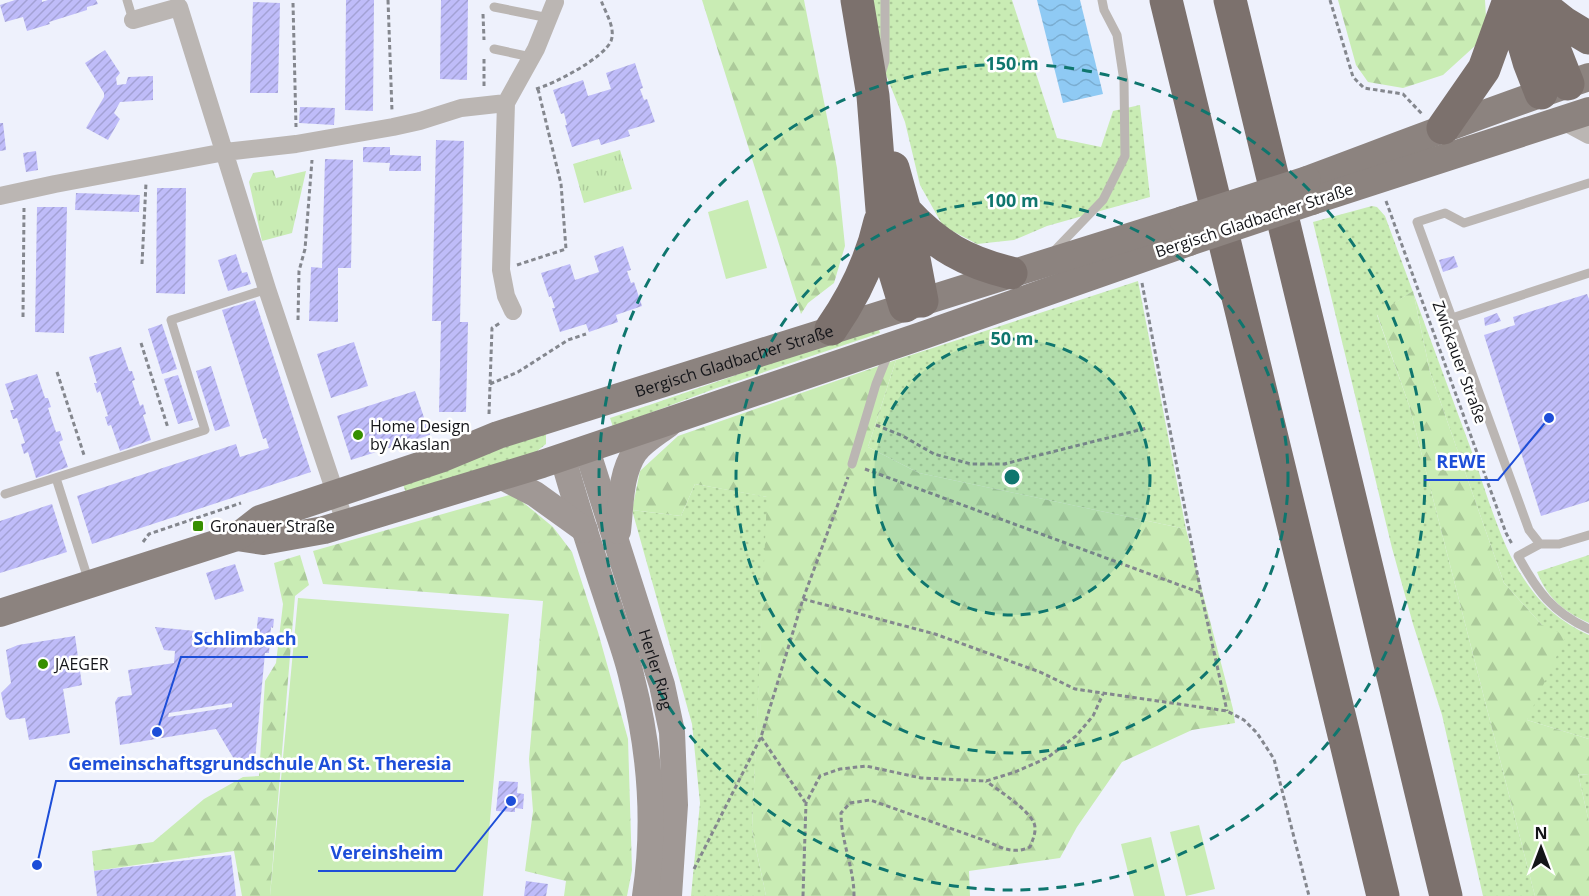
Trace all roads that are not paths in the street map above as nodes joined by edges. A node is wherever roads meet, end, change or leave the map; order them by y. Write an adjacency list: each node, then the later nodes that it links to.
1 (127, 0): 11 (lane)
2 (857, 0): 17 (highway)
3 (885, 0): 17 (lane)
4 (1102, 0): 27 (lane)
5 (1166, 0): 56 (highway)
6 (1230, 0): 57 (highway)
7 (1510, 0): 15 (highway); 19 (highway)
8 (1535, 0): 12 (highway); 15 (highway)
9 (494, 7): 10 (lane)
10 (552, 7): 14 (street)
11 (133, 20): 21 (street)
12 (1589, 38)
13 (494, 49): 14 (lane)
14 (531, 57): 16 (street)
15 (1572, 89): 18 (main road); 19 (main road, Bergisch Gladbacher Straße)
16 (509, 96): 21 (street); 32 (street)
17 (873, 96): 25 (highway)
18 (1576, 116): 20 (street); 23 (main road, Bergisch Gladbacher Straße)
19 (1433, 121): 23 (main road, Bergisch Gladbacher Straße)
20 (1589, 135)
21 (225, 152): 24 (street); 30 (street)
22 (1589, 183): 33 (lane)
23 (1310, 190): 26 (main road, Bergisch Gladbacher Straße, bridge)
24 (0, 196)
25 (894, 211): 28 (highway); 31 (highway); 34 (highway)
26 (1186, 231): 27 (main road, Bergisch Gladbacher Straße); 35 (main road, Bergisch Gladbacher Straße)
27 (1042, 264): 28 (main road, Bergisch Gladbacher Straße)
28 (1011, 273): 31 (main road, Bergisch Gladbacher Straße)
29 (1589, 273): 33 (lane)
30 (267, 289): 42 (lane); 44 (street)
31 (913, 303): 34 (main road, Bergisch Gladbacher Straße); 35 (main road)
32 (513, 311)
33 (1452, 318): 50 (lane)
34 (831, 329): 37 (main road, Bergisch Gladbacher Straße)
35 (921, 336): 36 (main road, Bergisch Gladbacher Straße)
36 (891, 346): 38 (main road, Bergisch Gladbacher Straße); 40 (lane)
37 (565, 413): 39 (main road); 44 (main road, Bergisch Gladbacher Straße)
38 (673, 421): 39 (main road, Bergisch Gladbacher Straße); 49 (main road)
39 (575, 454): 41 (main road, Bergisch Gladbacher Straße); 46 (main road, Herler Ring); 49 (main road, Herler Ring)
40 (852, 464)
41 (502, 477): 45 (main road, Bergisch Gladbacher Straße); 46 (main road)
42 (56, 478): 43 (lane); 51 (lane)
43 (4, 494)
44 (335, 494): 45 (street); 48 (main road, Bergisch Gladbacher Straße)
45 (346, 525): 48 (main road, Bergisch Gladbacher Straße)
46 (585, 530): 54 (main road, Herler Ring)
47 (1589, 535): 50 (lane)
48 (237, 537): 51 (main road, Bergisch Gladbacher Straße)
49 (617, 543): 55 (main road, Herler Ring)
50 (1540, 544): 53 (lane)
51 (90, 583): 52 (main road, Bergisch Gladbacher Straße)
52 (0, 613)
53 (1589, 629)
54 (645, 896)
55 (669, 896)
56 (1383, 896)
57 (1446, 896)

